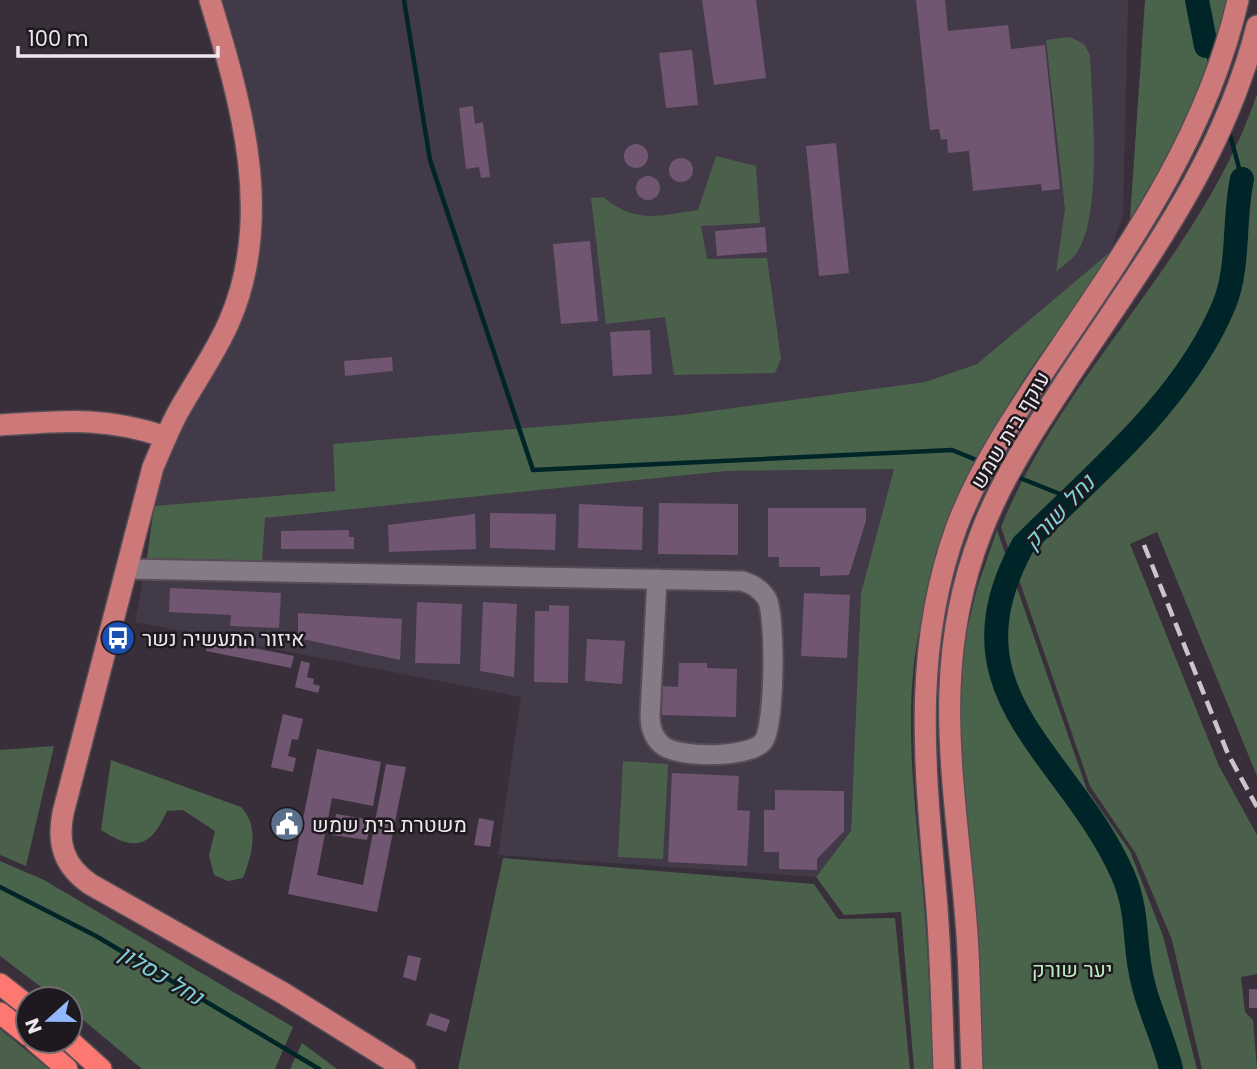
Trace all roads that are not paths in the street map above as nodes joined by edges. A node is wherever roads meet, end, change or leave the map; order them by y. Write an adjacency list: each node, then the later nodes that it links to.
1 (210, 0): 5 (main road)
2 (1238, 0): 17 (main road, עוקף בית שמש)
3 (1257, 26): 18 (main road, עוקף בית שמש)
4 (0, 425): 5 (main road)
5 (166, 437): 6 (main road)
6 (127, 569): 7 (street); 16 (main road)
7 (657, 579): 7 (street)
8 (0, 984): 9 (highway)
9 (14, 995)
10 (0, 1013): 11 (highway)
11 (14, 1024)
12 (84, 1054): 15 (highway)
13 (50, 1055): 14 (highway)
14 (66, 1069)
15 (101, 1069)
16 (405, 1069)
17 (944, 1069)
18 (972, 1069)

